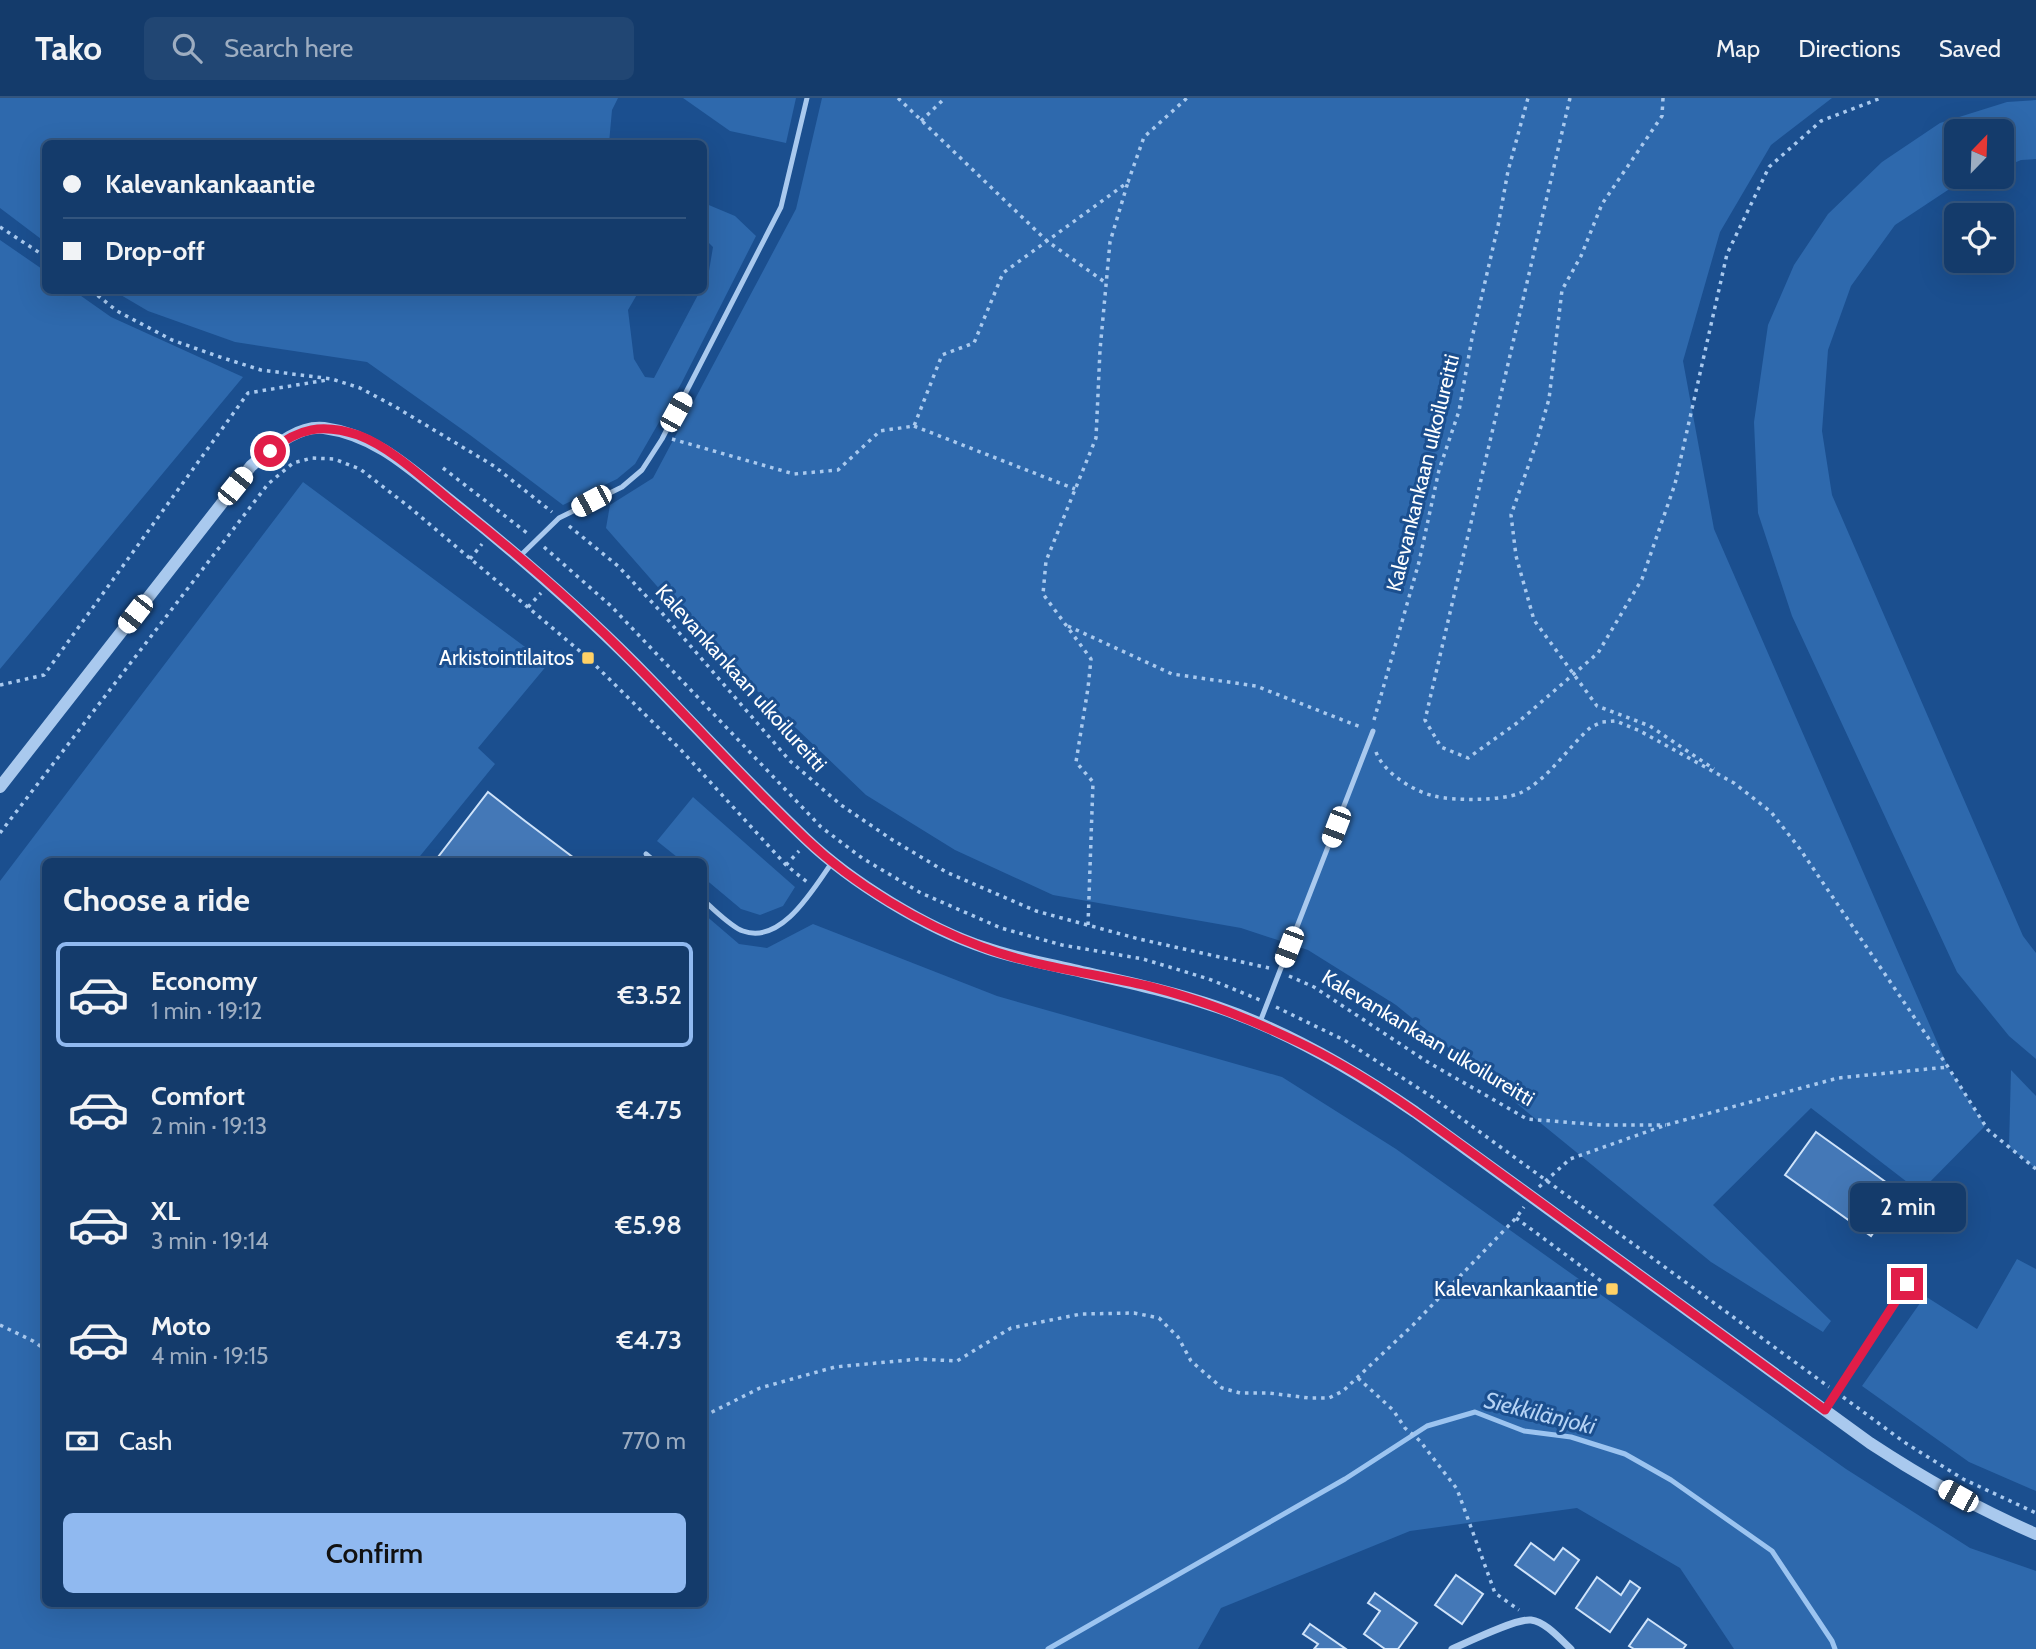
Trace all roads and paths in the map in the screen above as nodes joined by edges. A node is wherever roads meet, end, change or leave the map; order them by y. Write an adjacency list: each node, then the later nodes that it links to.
1 (807, 98): 18 (lane)
2 (898, 98): 9 (path)
3 (946, 98): 9 (path)
4 (1187, 98): 10 (path)
5 (1528, 98): 25 (path, Kalevankankaan ulkoilureitti)
6 (1570, 98): 23 (path)
7 (1663, 98): 23 (path)
8 (1881, 98): 23 (path)
9 (921, 121): 12 (path)
10 (1128, 182): 12 (path); 14 (path)
11 (0, 227): 13 (path)
12 (1047, 241): 14 (path); 17 (path)
13 (42, 254)
14 (1106, 283): 19 (path)
15 (96, 294): 16 (path, Kalevankankaan ulkoilureitti)
16 (332, 379): 20 (path, Kalevankankaan ulkoilureitti); 24 (path)
17 (915, 426): 18 (path); 19 (path)
18 (663, 436): 20 (lane)
19 (1075, 489): 22 (path)
20 (559, 518): 21 (lane); 34 (path, Kalevankankaan ulkoilureitti)
21 (519, 557): 27 (street); 31 (street)
22 (1066, 626): 25 (path); 34 (path)
23 (1574, 674): 26 (path)
24 (0, 685)
25 (1373, 732): 26 (path); 35 (lane)
26 (1734, 783): 37 (path)
27 (0, 787)
28 (0, 833): 32 (path)
29 (646, 854): 30 (lane)
30 (651, 858)
31 (833, 861): 32 (lane); 36 (street)
32 (814, 888): 33 (lane)
33 (707, 903)
34 (1088, 925): 35 (path, Kalevankankaan ulkoilureitti)
35 (1280, 971): 36 (lane); 38 (path, Kalevankankaan ulkoilureitti)
36 (1259, 1024): 40 (street)
37 (1948, 1067): 38 (path); 39 (path)
38 (1666, 1125): 40 (path)
39 (2036, 1169)
40 (1532, 1196): 41 (path); 47 (street)
41 (1516, 1218): 43 (path); 46 (path)
42 (1907, 1284): 47 (lane)
43 (1612, 1289)
44 (0, 1325): 45 (path)
45 (42, 1347)
46 (1357, 1377): 48 (path); 50 (path)
47 (1825, 1410): 49 (street)
48 (707, 1414)
49 (2036, 1534)
50 (1532, 1620): 51 (street); 52 (street)
51 (1452, 1649)
52 (1571, 1649)

